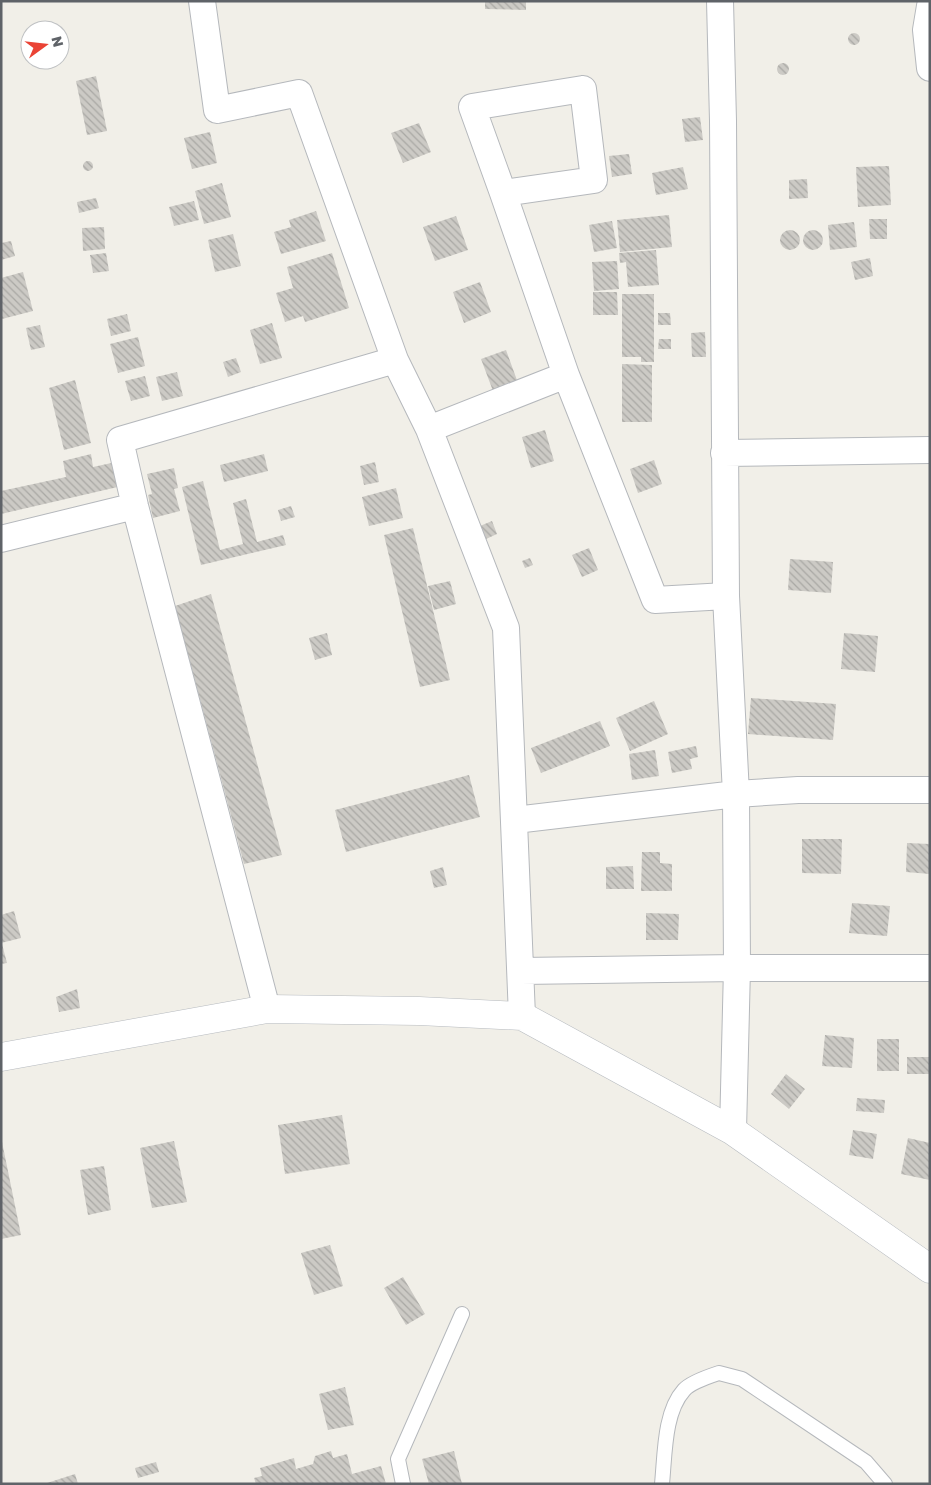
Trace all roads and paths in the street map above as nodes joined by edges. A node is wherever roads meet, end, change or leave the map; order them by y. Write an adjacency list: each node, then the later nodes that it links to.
1 (202, 1): 6 (street)
2 (720, 1): 10 (street)
3 (930, 6): 4 (street)
4 (930, 68)
5 (503, 193): 5 (street); 7 (street)
6 (395, 360): 8 (street); 11 (street)
7 (566, 375): 8 (street); 13 (street)
8 (430, 429): 16 (street)
9 (930, 450): 10 (street)
10 (724, 453): 13 (street)
11 (135, 506): 12 (street); 20 (street)
12 (1, 539)
13 (726, 596): 15 (street)
14 (930, 790): 15 (street)
15 (736, 794): 16 (street); 17 (street)
16 (515, 820): 19 (street)
17 (737, 968): 18 (street); 19 (street); 23 (street)
18 (930, 968)
19 (521, 971): 21 (street)
20 (267, 1009): 21 (street); 22 (street)
21 (522, 1016): 23 (street)
22 (1, 1057)
23 (733, 1131): 24 (street)
24 (930, 1269)
25 (462, 1314): 26 (lane)
26 (403, 1484)
27 (662, 1484): 28 (lane)
28 (885, 1484)

